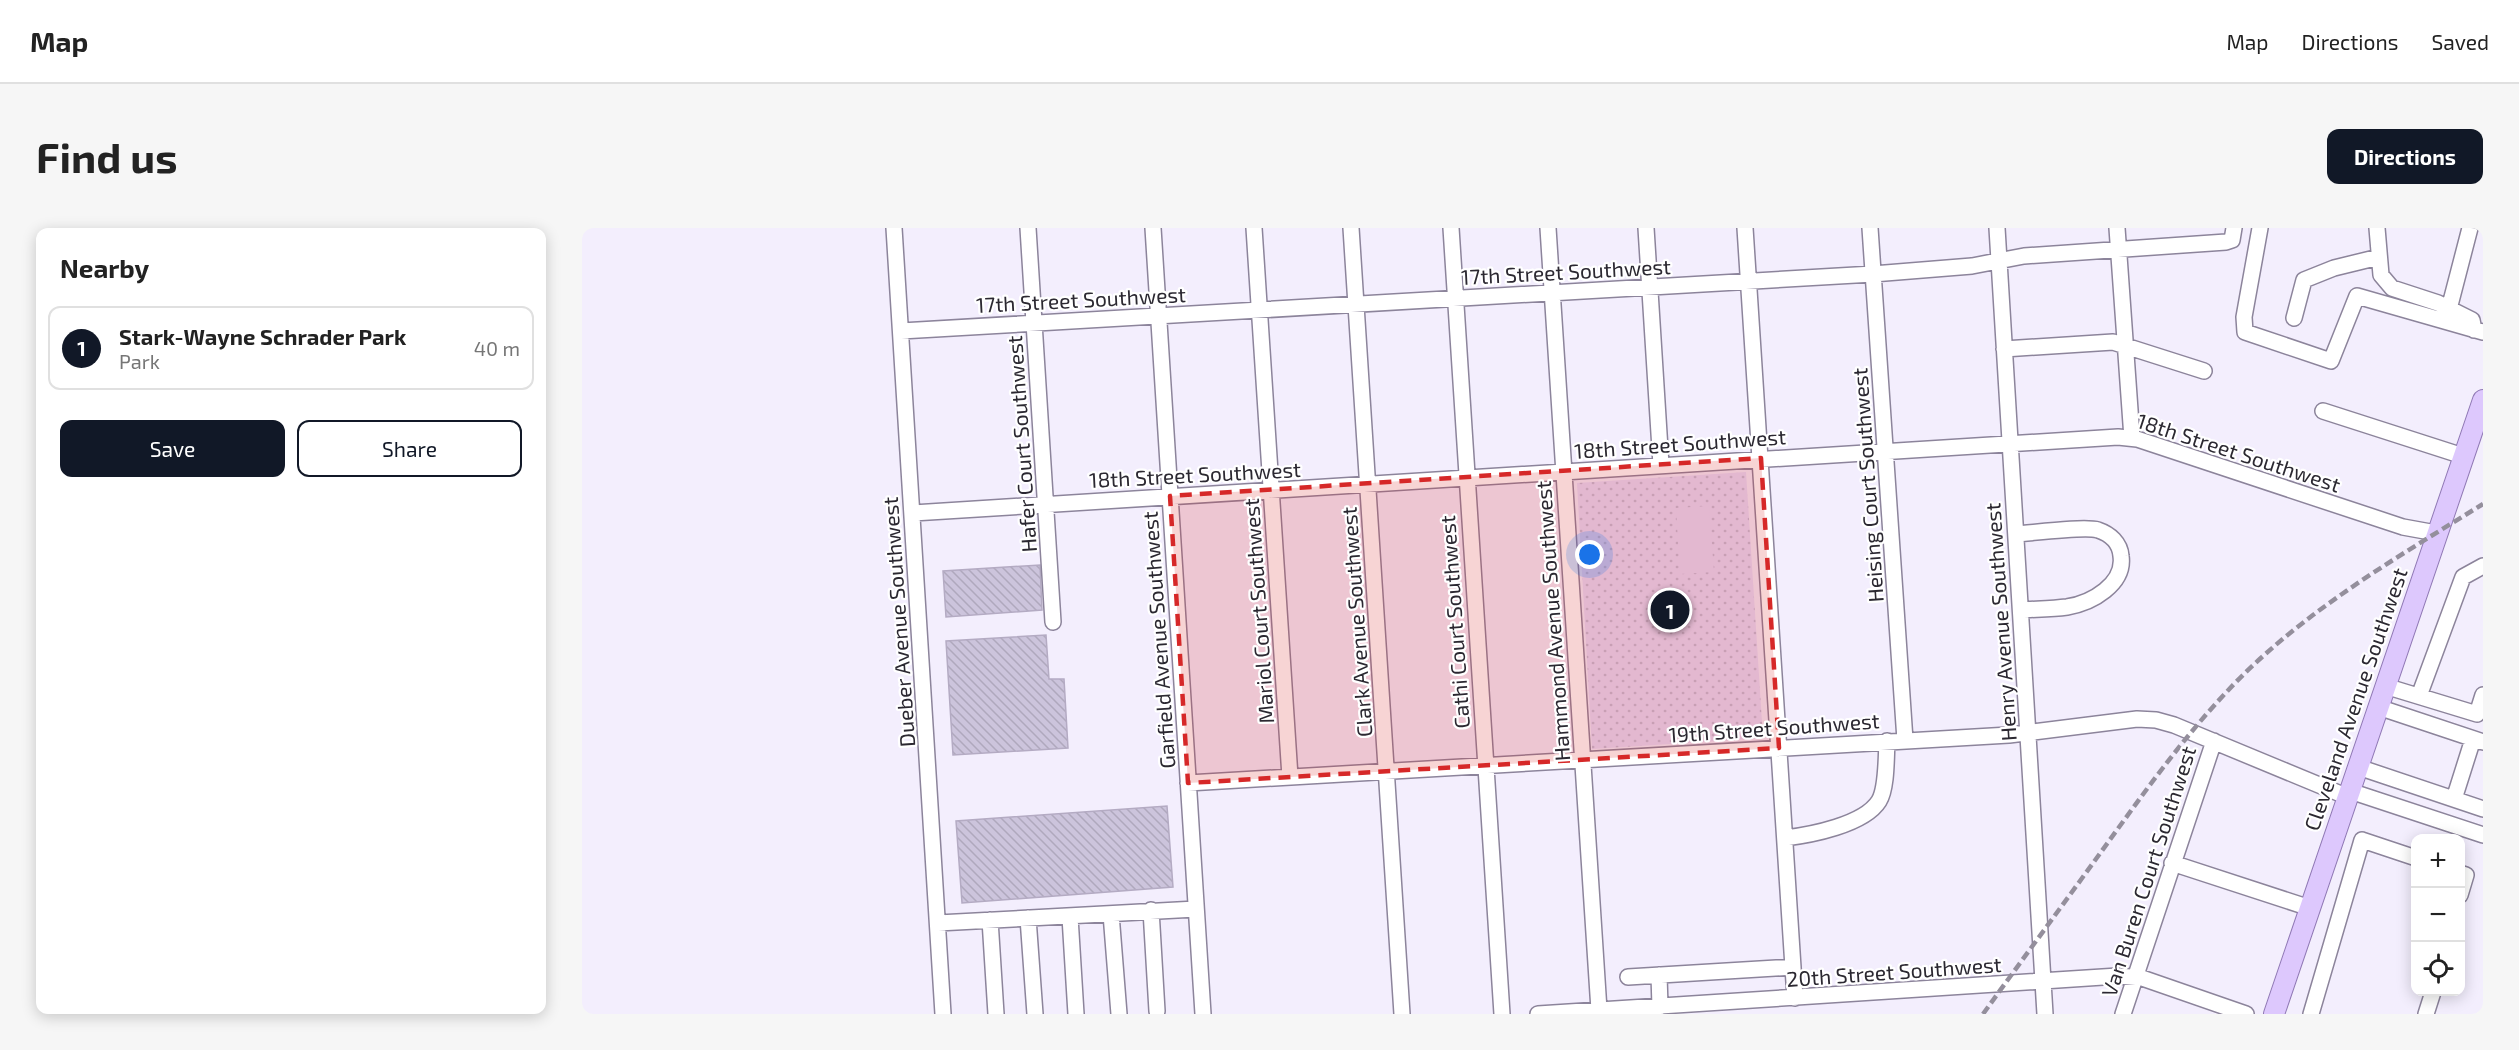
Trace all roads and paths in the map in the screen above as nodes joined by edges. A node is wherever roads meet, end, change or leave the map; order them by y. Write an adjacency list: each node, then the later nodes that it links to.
1 (894, 228): 31 (street, Dueber Avenue Southwest)
2 (1028, 228): 30 (street, Hafer Court Southwest)
3 (1153, 228): 28 (street, Garfield Avenue Southwest)
4 (1254, 228): 27 (street, Mariol Court Southwest)
5 (1351, 228): 25 (street, Clark Avenue Southwest)
6 (1451, 228): 24 (street, Cathi Court Southwest)
7 (1548, 228): 23 (street, Hammond Avenue Southwest)
8 (1646, 228): 22 (street)
9 (1745, 228): 21 (street)
10 (1870, 228): 20 (street, Heising Court Southwest)
11 (1997, 228): 19 (street, Henry Avenue Southwest)
12 (2117, 228): 17 (street)
13 (2260, 228): 32 (street)
14 (2377, 228): 18 (street)
15 (2470, 228): 26 (street)
16 (2233, 234): 17 (street, 17th Street Southwest)
17 (2119, 250): 19 (street, 17th Street Southwest); 33 (street)
18 (2379, 257): 26 (street); 29 (street)
19 (1999, 261): 20 (street, 17th Street Southwest); 34 (street, Henry Avenue Southwest)
20 (1873, 274): 21 (street, 17th Street Southwest); 40 (street, Heising Court Southwest)
21 (1749, 282): 22 (street, 17th Street Southwest); 42 (street)
22 (1650, 288): 23 (street, 17th Street Southwest); 43 (street)
23 (1553, 294): 24 (street, 17th Street Southwest); 44 (street, Hammond Avenue Southwest)
24 (1455, 298): 25 (street, 17th Street Southwest); 45 (street, Cathi Court Southwest)
25 (1356, 304): 27 (street, 17th Street Southwest); 46 (street, Clark Avenue Southwest)
26 (2449, 309): 32 (street)
27 (1259, 311): 28 (street, 17th Street Southwest); 47 (street, Mariol Court Southwest)
28 (1158, 316): 30 (street, 17th Street Southwest); 48 (street, Garfield Avenue Southwest)
29 (2294, 318)
30 (1034, 323): 31 (street, 17th Street Southwest); 49 (street, Hafer Court Southwest)
31 (901, 331): 50 (street, Dueber Avenue Southwest)
32 (2479, 331)
33 (2125, 345): 34 (street); 35 (street); 38 (street)
34 (2004, 349): 39 (street, Henry Avenue Southwest)
35 (2204, 371)
36 (2483, 399): 41 (main road, Cleveland Avenue Southwest)
37 (2323, 411): 41 (street)
38 (2132, 438): 39 (street, 18th Street Southwest); 51 (street, 18th Street Southwest)
39 (2010, 443): 40 (street, 18th Street Southwest); 52 (street, Henry Avenue Southwest)
40 (1885, 451): 42 (street, 18th Street Southwest); 61 (street, Heising Court Southwest)
41 (2463, 456): 51 (main road, Cleveland Avenue Southwest)
42 (1761, 458): 43 (street, 18th Street Southwest); 65 (street)
43 (1661, 465): 44 (street, 18th Street Southwest)
44 (1564, 471): 45 (street, 18th Street Southwest); 66 (street, Hammond Avenue Southwest)
45 (1466, 478): 46 (street, 18th Street Southwest); 67 (street, Cathi Court Southwest)
46 (1368, 484): 47 (street, 18th Street Southwest); 69 (street, Clark Avenue Southwest)
47 (1271, 490): 48 (street, 18th Street Southwest); 70 (street, Mariol Court Southwest)
48 (1170, 496): 49 (street, 18th Street Southwest); 71 (street, Garfield Avenue Southwest)
49 (1045, 503): 50 (street, 18th Street Southwest); 55 (street, Hafer Court Southwest)
50 (913, 513): 86 (street, Dueber Avenue Southwest)
51 (2436, 533): 56 (main road, Cleveland Avenue Southwest)
52 (2016, 534): 54 (street, Henry Avenue Southwest); 54 (street)
53 (2483, 566): 58 (street)
54 (2021, 610): 60 (street, Henry Avenue Southwest)
55 (1053, 622)
56 (2385, 686): 58 (street); 59 (main road, Cleveland Avenue Southwest)
57 (2483, 695): 58 (street)
58 (2419, 696)
59 (2378, 707): 62 (street); 68 (main road, Cleveland Avenue Southwest)
60 (2029, 733): 61 (street, 19th Street Southwest); 64 (street, 19th Street Southwest); 91 (street, Henry Avenue Southwest)
61 (1905, 740): 63 (street, 19th Street Southwest)
62 (2478, 740): 73 (street)
63 (1887, 741): 65 (street, 19th Street Southwest); 76 (street)
64 (2214, 741): 72 (street, 19th Street Southwest); 78 (street, Van Buren Court Southwest)
65 (1779, 748): 66 (street, 19th Street Southwest); 76 (street)
66 (1582, 760): 67 (street, 19th Street Southwest); 95 (street, Hammond Avenue Southwest)
67 (1484, 766): 69 (street, 19th Street Southwest); 104 (street, Cathi Court Southwest)
68 (2358, 767): 72 (main road, Cleveland Avenue Southwest); 73 (street)
69 (1387, 771): 70 (street, 19th Street Southwest); 103 (street, Clark Avenue Southwest)
70 (1290, 777): 71 (street, 19th Street Southwest)
71 (1188, 783): 80 (street, Garfield Avenue Southwest)
72 (2349, 794): 75 (street, 19th Street Southwest); 79 (main road, Cleveland Avenue Southwest)
73 (2454, 799): 74 (street)
74 (2483, 809)
75 (2483, 835)
76 (1785, 838): 87 (street)
77 (2411, 857): 110 (street)
78 (2172, 863): 79 (street); 89 (street, Van Buren Court Southwest)
79 (2310, 908): 109 (main road, Cleveland Avenue Southwest)
80 (1196, 909): 81 (street); 102 (street, Garfield Avenue Southwest)
81 (1151, 910): 82 (street); 96 (street)
82 (1111, 914): 83 (street); 101 (street)
83 (1070, 917): 84 (street); 100 (street)
84 (1028, 918): 85 (street); 99 (street)
85 (990, 920): 86 (street); 98 (street)
86 (938, 923): 97 (street, Dueber Avenue Southwest)
87 (1793, 967): 88 (street); 93 (street)
88 (1659, 975): 90 (street); 94 (street)
89 (2135, 976): 91 (street, 20th Street Southwest); 107 (street, Van Buren Court Southwest); 108 (street, 20th Street Southwest)
90 (1628, 977)
91 (2043, 981): 93 (street, 20th Street Southwest); 106 (street, Henry Avenue Southwest)
92 (2432, 996): 111 (street)
93 (1795, 998): 94 (street, 20th Street Southwest)
94 (1660, 1006): 95 (street, 20th Street Southwest)
95 (1599, 1010): 105 (street, 20th Street Southwest)
96 (1157, 1011)
97 (943, 1014)
98 (996, 1014)
99 (1035, 1014)
100 (1076, 1014)
101 (1119, 1014)
102 (1203, 1014)
103 (1402, 1014)
104 (1502, 1014)
105 (1538, 1014)
106 (2045, 1014)
107 (2123, 1014)
108 (2246, 1014)
109 (2274, 1014)
110 (2312, 1014)
111 (2426, 1014)

